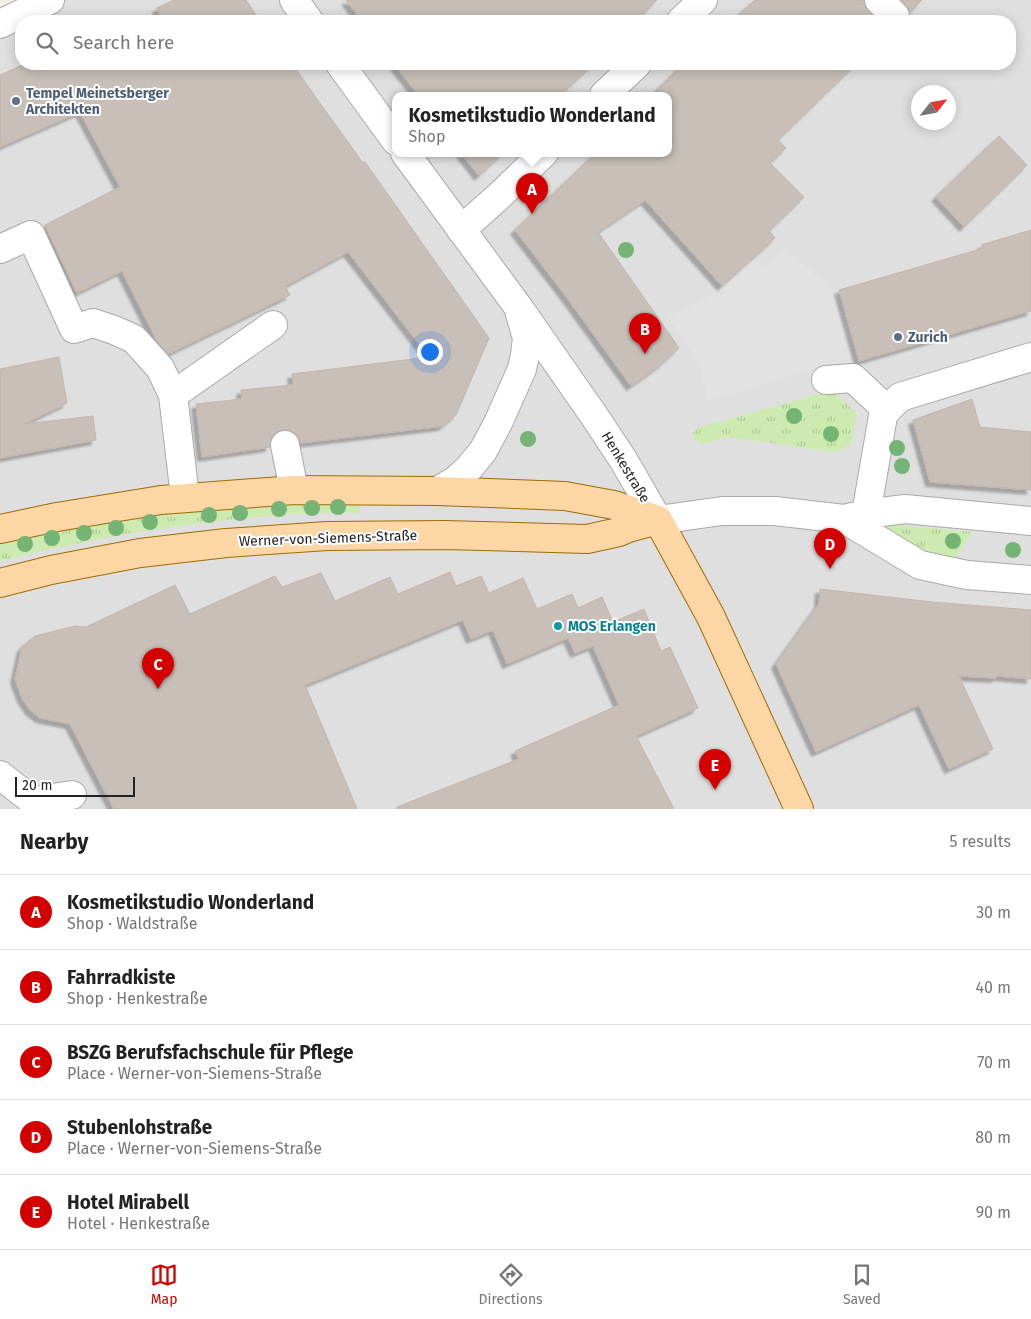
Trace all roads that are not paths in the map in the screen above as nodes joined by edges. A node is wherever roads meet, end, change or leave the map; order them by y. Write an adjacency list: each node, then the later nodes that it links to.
1 (50, 0): 3 (street)
2 (703, 0): 4 (street)
3 (19, 15)
4 (687, 15)
5 (15, 17): 6 (street)
6 (0, 24)
7 (344, 70): 10 (street)
8 (630, 70): 9 (street)
9 (607, 92)
10 (392, 135)
11 (408, 157): 13 (street, Henkestraße)
12 (540, 157): 13 (street)
13 (461, 230): 15 (street, Henkestraße)
14 (0, 249): 19 (street)
15 (519, 308): 23 (street); 26 (street, Henkestraße)
16 (273, 325): 19 (street)
17 (1031, 357): 20 (street)
18 (826, 380): 20 (street)
19 (173, 394): 24 (street)
20 (887, 410): 25 (street)
21 (285, 445): 22 (street)
22 (294, 490): 23 (main road, Werner-von-Siemens-Straße); 24 (main road, Werner-von-Siemens-Straße)
23 (436, 491): 26 (main road, Werner-von-Siemens-Straße)
24 (185, 498): 28 (main road, Werner-von-Siemens-Straße)
25 (855, 516): 26 (street, Werner-von-Siemens-Straße); 27 (street, Werner-von-Siemens-Straße); 29 (street, Werner-von-Siemens-Straße)
26 (658, 520): 30 (main road, Werner-von-Siemens-Straße); 33 (main road, Henkestraße)
27 (1031, 521)
28 (0, 529)
29 (1031, 580)
30 (0, 583)
31 (0, 774): 32 (street)
32 (72, 796)
33 (798, 809)

